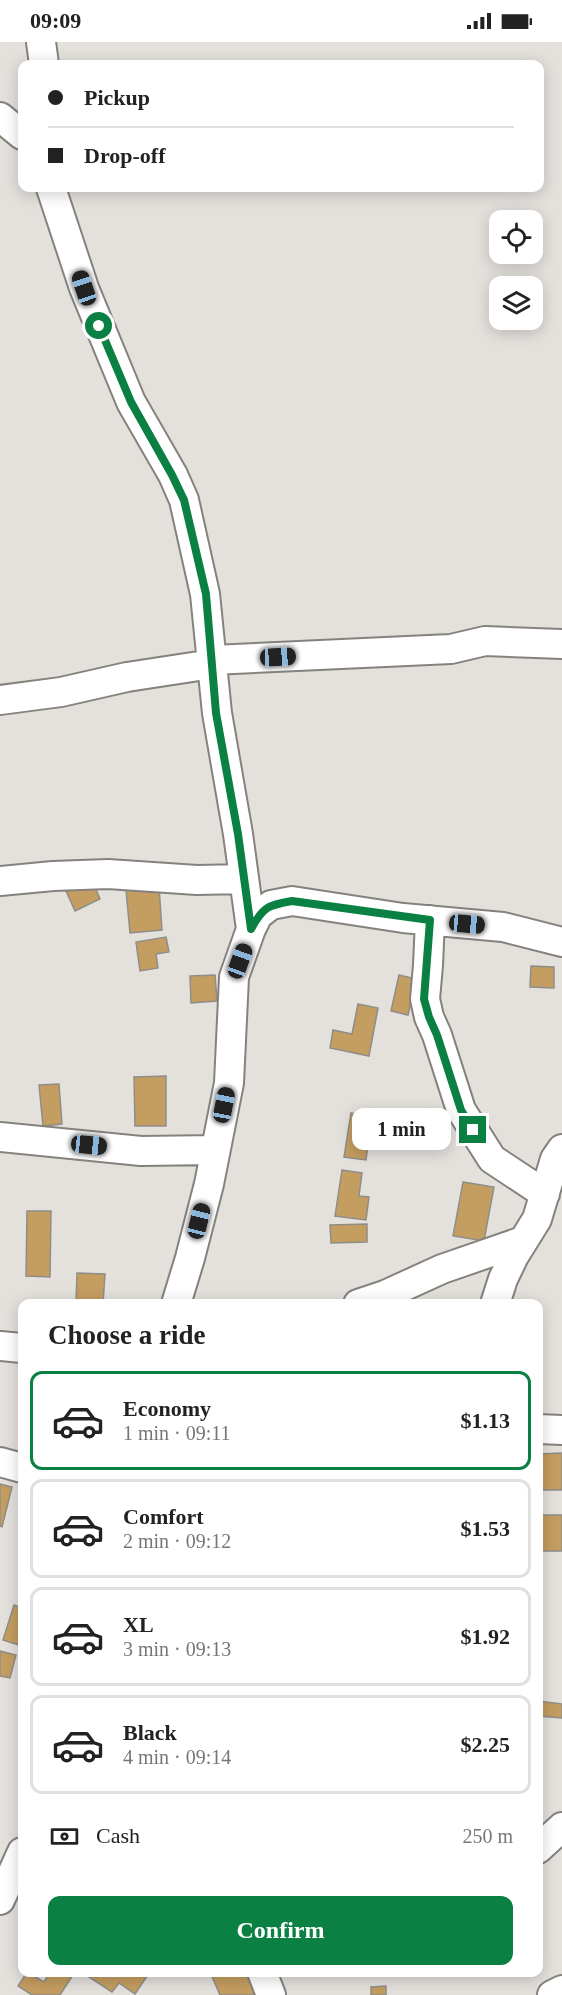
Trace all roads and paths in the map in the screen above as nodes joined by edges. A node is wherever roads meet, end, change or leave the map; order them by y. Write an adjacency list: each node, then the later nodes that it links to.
1 (41, 42): 2 (street)
2 (43, 60)
3 (0, 117): 4 (street)
4 (18, 132)
5 (52, 192): 7 (street)
6 (562, 644): 7 (street)
7 (212, 662): 8 (street); 9 (street)
8 (0, 700)
9 (244, 879): 10 (street); 12 (street)
10 (0, 881)
11 (430, 920): 12 (street); 13 (street); 17 (street)
12 (251, 929): 16 (street)
13 (562, 942)
14 (0, 1137): 16 (street)
15 (562, 1149): 17 (street)
16 (215, 1150): 19 (street)
17 (544, 1194): 18 (street)
18 (522, 1241): 20 (street); 21 (street)
19 (178, 1299)
20 (373, 1299)
21 (497, 1299)
22 (0, 1346): 23 (street)
23 (18, 1348)
24 (543, 1429): 25 (street)
25 (562, 1430)
26 (0, 1462): 27 (street)
27 (18, 1467)
28 (562, 1827): 29 (street)
29 (543, 1844)
30 (16, 1860): 31 (street)
31 (0, 1900)
32 (264, 1977): 34 (street)
33 (562, 1990): 35 (street)
34 (271, 1995)
35 (552, 1995)

